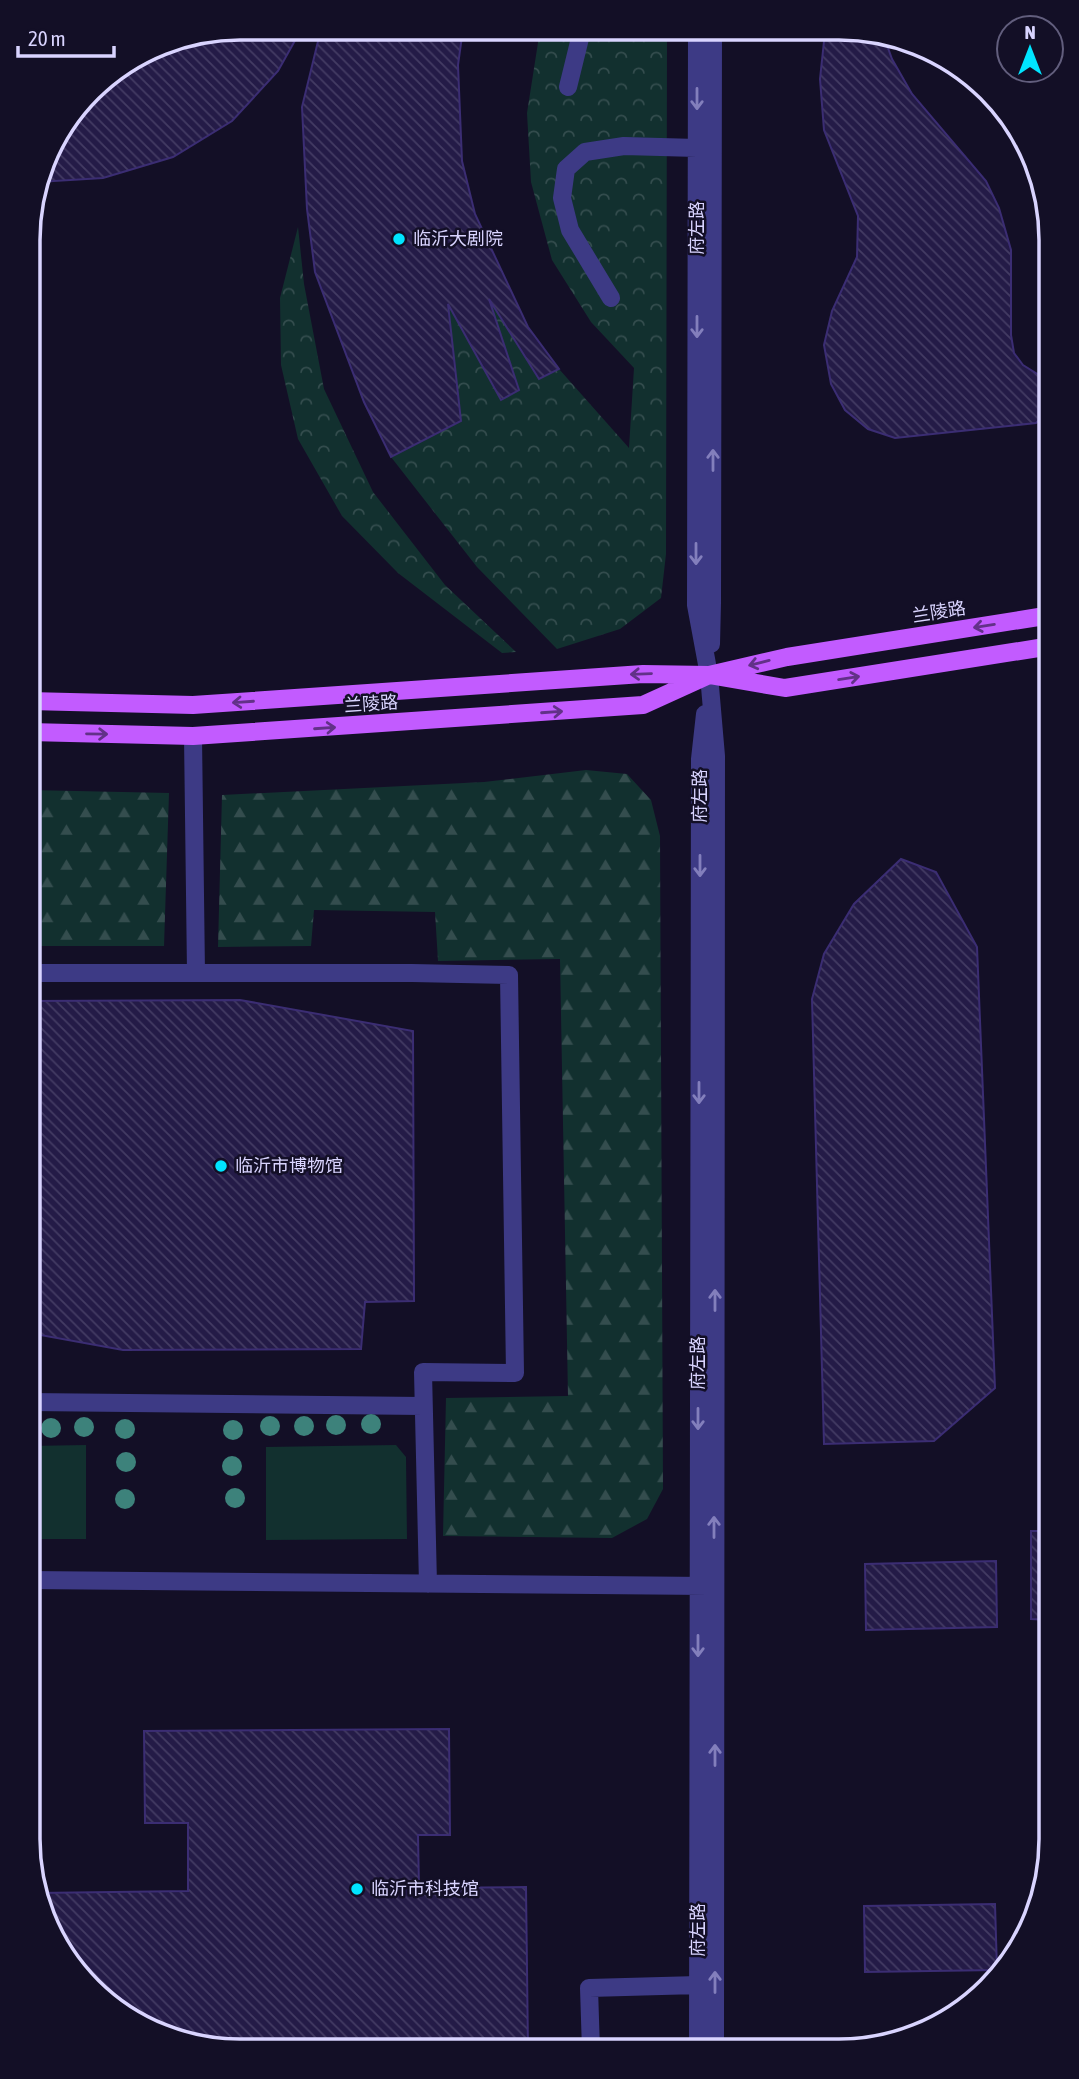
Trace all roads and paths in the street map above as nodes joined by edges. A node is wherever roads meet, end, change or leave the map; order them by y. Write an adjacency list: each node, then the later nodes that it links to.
1 (580, 40): 4 (street)
2 (697, 40): 5 (street, 府左路, one-way to 5)
3 (713, 40): 9 (street, 府左路, one-way to 3)
4 (568, 87)
5 (697, 148): 6 (street); 9 (street, 府左路, one-way to 9)
6 (611, 298)
7 (1039, 617): 9 (main road, 兰陵路, one-way to 9)
8 (1039, 648): 9 (main road, 兰陵路, one-way to 8)
9 (709, 675): 10 (main road, 兰陵路, one-way to 10); 12 (main road, 兰陵路, one-way to 9); 19 (street, 府左路)
10 (40, 701)
11 (40, 732): 12 (main road, 兰陵路, one-way to 12)
12 (193, 736): 14 (street)
13 (40, 973): 14 (street)
14 (196, 973): 16 (street)
15 (40, 1402): 16 (street)
16 (423, 1406): 18 (street)
17 (40, 1580): 18 (street)
18 (428, 1584): 19 (street)
19 (706, 1586): 20 (street, 府左路, one-way to 20); 23 (street, 府左路, one-way to 19)
20 (698, 1985): 21 (street); 22 (street, 府左路)
21 (590, 2039)
22 (698, 2039)
23 (715, 2039)

